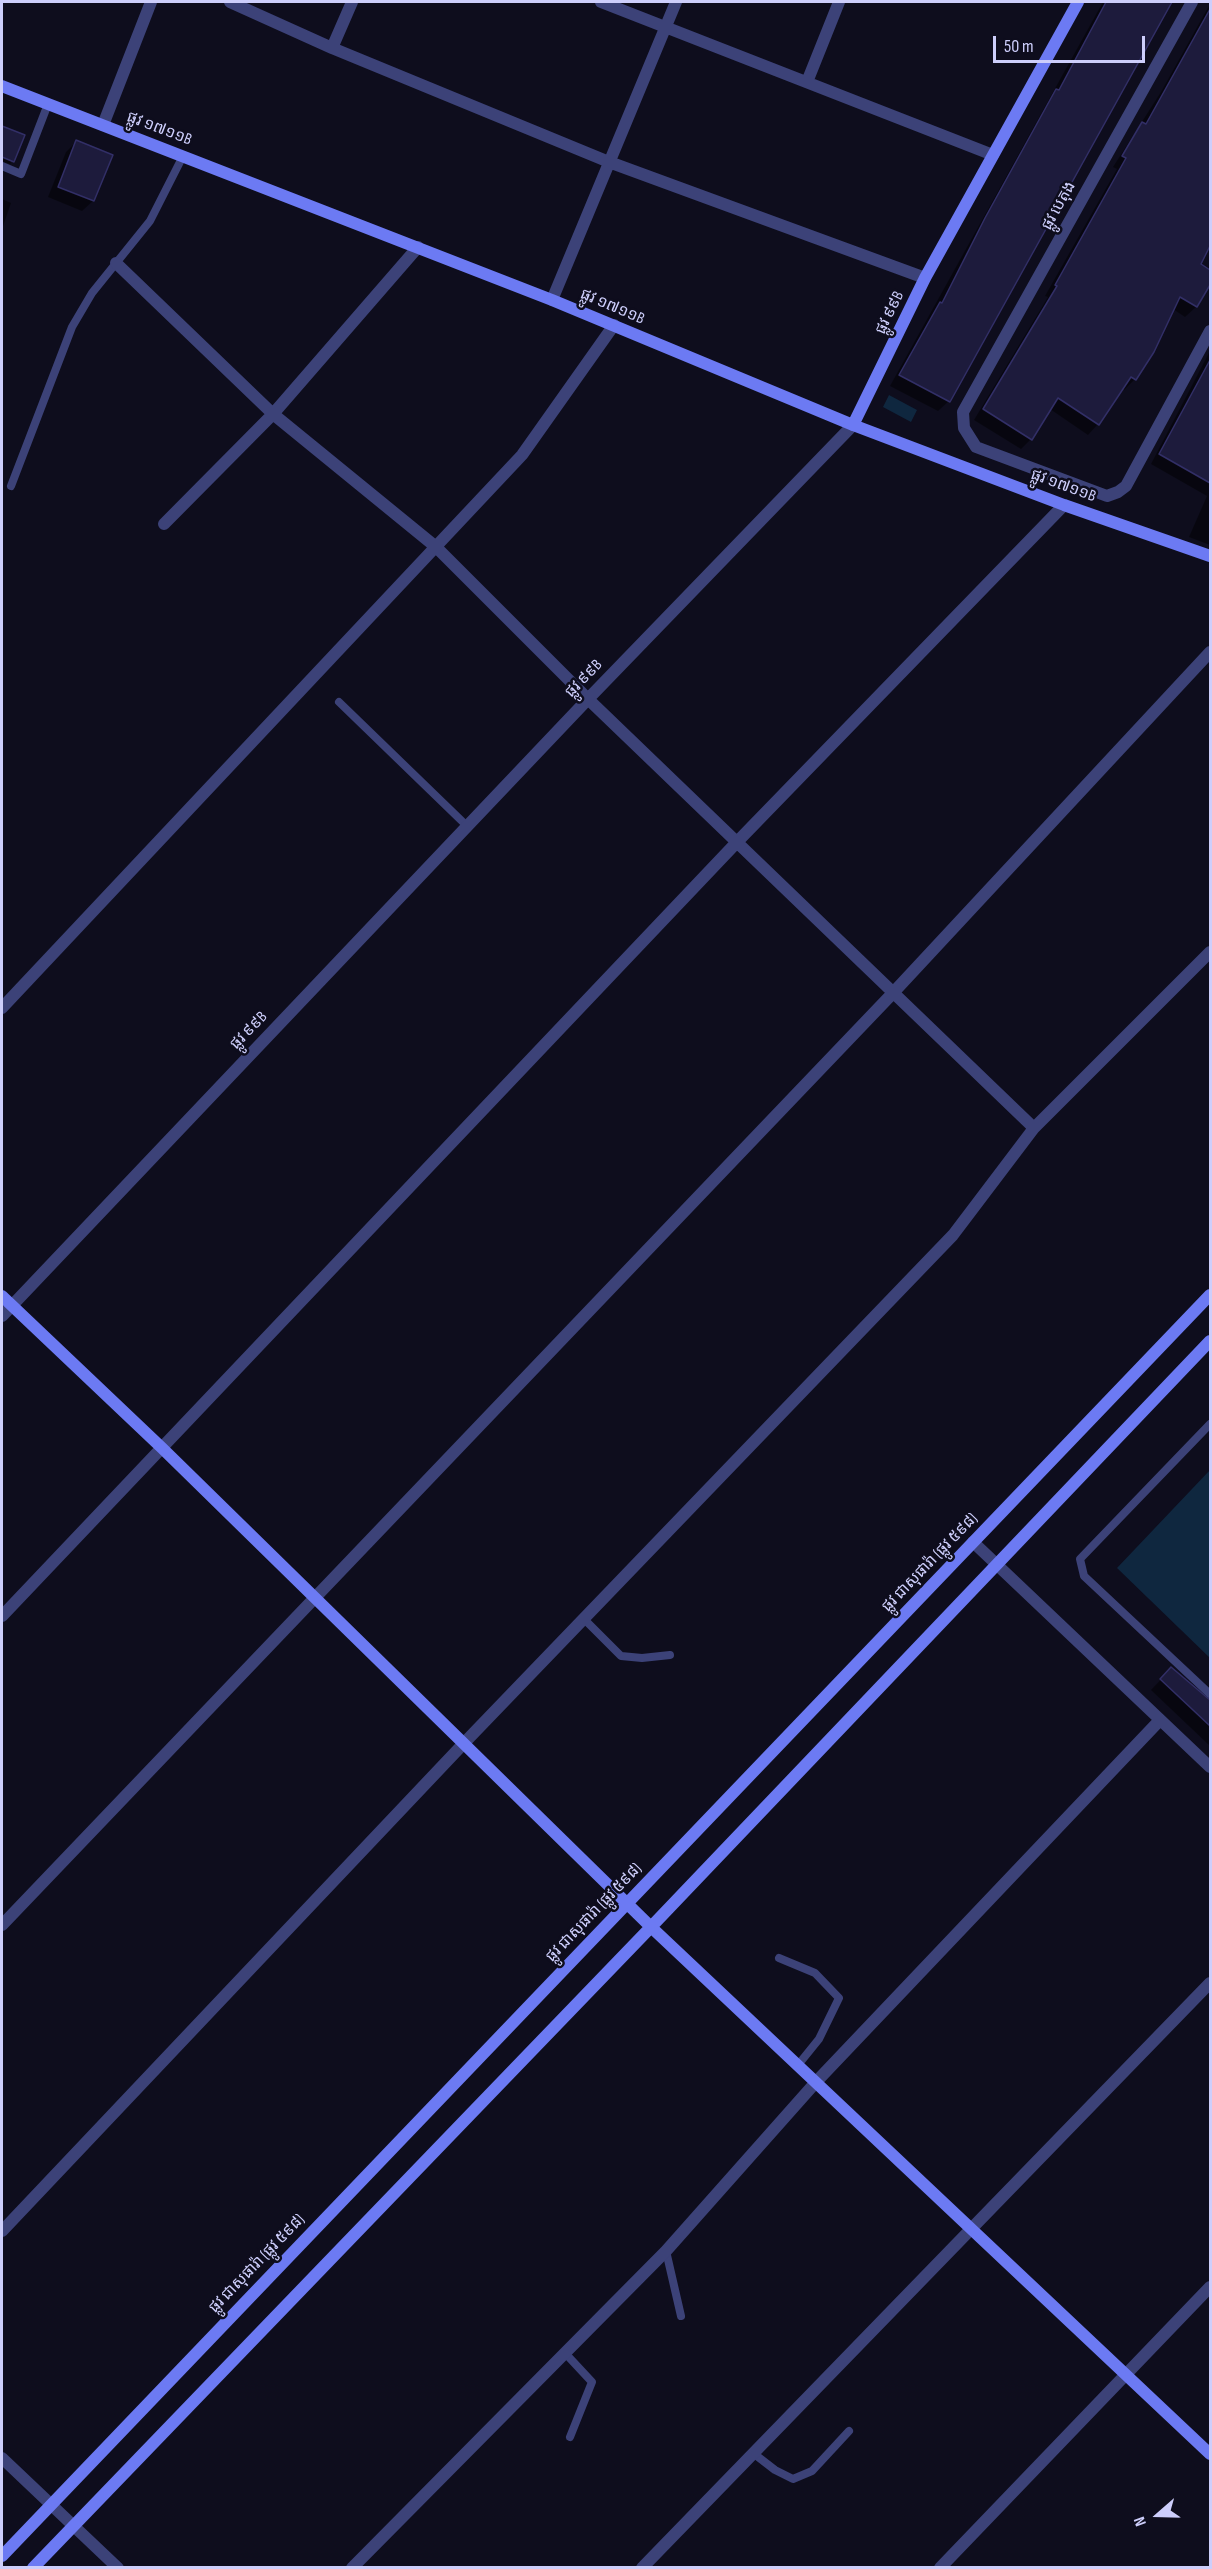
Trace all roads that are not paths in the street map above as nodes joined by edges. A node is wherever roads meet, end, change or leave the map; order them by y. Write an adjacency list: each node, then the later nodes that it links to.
1 (151, 2): 14 (street)
2 (230, 2): 10 (street)
3 (352, 2): 10 (street)
4 (601, 2): 9 (street)
5 (676, 2): 9 (street)
6 (839, 2): 11 (street)
7 (1078, 2): 15 (street, ផ្លូវ ៩៩B)
8 (1192, 2): 24 (street, ផ្លូវ បេតុង)
9 (666, 27): 11 (street); 17 (street)
10 (332, 48): 17 (street)
11 (807, 82): 15 (street)
12 (2, 86): 13 (street, ផ្លូវ ១៧១១B)
13 (48, 104): 14 (street, ផ្លូវ ១៧១១B); 18 (lane)
14 (103, 125): 16 (street, ផ្លូវ ១៧១១B)
15 (993, 155): 21 (street, ផ្លូវ ៩៩B)
16 (183, 156): 19 (street, ផ្លូវ ១៧១១B); 20 (lane)
17 (609, 162): 21 (street); 22 (street)
18 (2, 166)
19 (418, 248): 22 (street, ផ្លូវ ១៧១១B); 25 (street)
20 (116, 263): 25 (street); 27 (lane)
21 (925, 278): 26 (street, ផ្លូវ ៩៩B)
22 (552, 300): 23 (street, ផ្លូវ ១៧១១B)
23 (614, 326): 26 (street, ផ្លូវ ១៧១១B); 30 (street)
24 (1210, 331)
25 (273, 414): 29 (street); 30 (street)
26 (853, 425): 28 (street, ផ្លូវ ១៧១១B); 33 (street, ផ្លូវ ៩៩B)
27 (11, 486)
28 (1064, 505): 31 (street, ផ្លូវ ១៧១១B); 36 (street)
29 (164, 524)
30 (436, 547): 33 (street); 39 (street)
31 (1210, 556)
32 (1210, 652): 38 (street)
33 (588, 699): 35 (street, ផ្លូវ ៩៩B); 36 (street)
34 (339, 702): 35 (lane)
35 (467, 825): 43 (street, ផ្លូវ ៩៩B)
36 (738, 841): 38 (street); 47 (street)
37 (1210, 952): 40 (street)
38 (892, 994): 40 (street); 50 (street)
39 (2, 1008)
40 (1034, 1128): 52 (street)
41 (1210, 1295): 48 (street, ផ្លូវ ជាសុផារ៉ា (ផ្លូវ ៥៩៨))
42 (2, 1296): 43 (street)
43 (12, 1306): 44 (street, ផ្លូវ ៩៩B); 47 (street)
44 (2, 1316)
45 (1210, 1341): 49 (street)
46 (1210, 1424): 54 (lane)
47 (162, 1448): 50 (street); 51 (street)
48 (974, 1542): 49 (street); 58 (street, ផ្លូវ ជាសុផារ៉ា (ផ្លូវ ៥៩៨))
49 (997, 1564): 55 (street); 60 (street)
50 (312, 1598): 56 (street); 59 (street)
51 (2, 1616)
52 (584, 1619): 53 (lane); 56 (street)
53 (670, 1655)
54 (1210, 1694)
55 (1160, 1720): 57 (street); 64 (street)
56 (464, 1743): 58 (street); 66 (street)
57 (1210, 1767)
58 (627, 1903): 60 (street); 77 (street, ផ្លូវ ជាសុផារ៉ា (ផ្លូវ ៥៩៨))
59 (2, 1925)
60 (651, 1927): 63 (street); 78 (street)
61 (779, 1958): 63 (lane)
62 (1210, 1983): 65 (street)
63 (798, 2065): 64 (street)
64 (816, 2082): 65 (street); 67 (street)
65 (971, 2229): 71 (street); 74 (street)
66 (2, 2231)
67 (666, 2251): 69 (lane); 70 (street)
68 (1210, 2287): 71 (street)
69 (681, 2316)
70 (565, 2352): 73 (lane); 82 (street)
71 (1125, 2374): 75 (street); 84 (street)
72 (849, 2431): 74 (lane)
73 (570, 2437)
74 (753, 2453): 83 (street)
75 (1210, 2454)
76 (2, 2458): 77 (street)
77 (50, 2503): 78 (street); 79 (street, ផ្លូវ ជាសុផារ៉ា (ផ្លូវ ៥៩៨))
78 (74, 2526): 80 (street); 81 (street)
79 (2, 2556)
80 (33, 2568)
81 (118, 2568)
82 (352, 2568)
83 (642, 2568)
84 (940, 2568)

